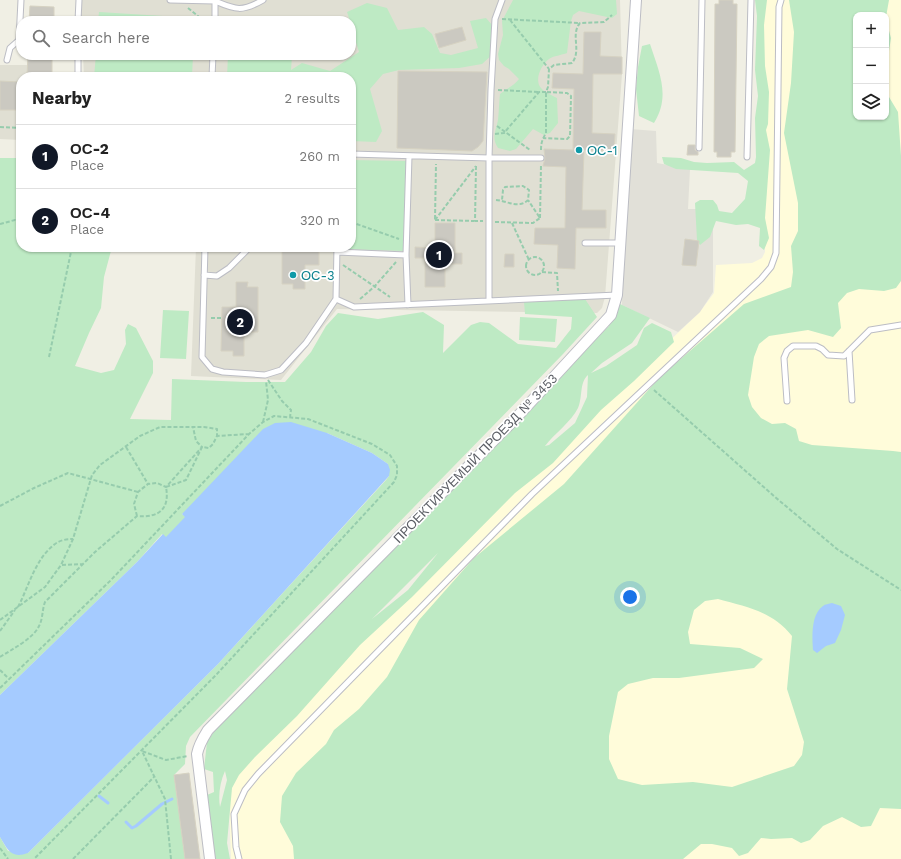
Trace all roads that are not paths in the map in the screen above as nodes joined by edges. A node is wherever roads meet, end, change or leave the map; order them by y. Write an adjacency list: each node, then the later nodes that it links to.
1 (21, 0): 12 (lane)
2 (79, 0): 13 (lane)
3 (170, 0): 4 (lane)
4 (176, 0): 11 (lane)
5 (263, 0): 11 (lane)
6 (502, 0): 25 (lane)
7 (636, 0): 28 (street, ПРОЕКТИРУЕМЫЙ ПРОЕЗД № 3453)
8 (702, 0): 21 (lane)
9 (751, 0): 24 (lane)
10 (781, 0): 44 (lane)
11 (215, 1): 14 (lane)
12 (20, 16)
13 (78, 16)
14 (214, 16)
15 (16, 43): 16 (lane)
16 (7, 60)
17 (78, 60): 19 (lane)
18 (213, 60): 20 (lane)
19 (78, 72)
20 (212, 72)
21 (699, 148)
22 (356, 154): 23 (lane)
23 (409, 156): 25 (lane); 33 (lane)
24 (747, 157)
25 (489, 158): 26 (lane); 37 (lane)
26 (541, 158)
27 (585, 243): 28 (lane)
28 (620, 243): 35 (street, ПРОЕКТИРУЕМЫЙ ПРОЕЗД № 3453)
29 (356, 251): 33 (lane)
30 (205, 252): 34 (lane)
31 (245, 252): 34 (lane)
32 (337, 252): 36 (lane)
33 (404, 255): 38 (lane)
34 (204, 275): 36 (lane)
35 (617, 295): 37 (lane); 43 (street, ПРОЕКТИРУЕМЫЙ ПРОЕЗД № 3453)
36 (336, 299): 38 (lane)
37 (488, 301): 38 (lane)
38 (408, 305)
39 (901, 325): 40 (lane)
40 (849, 351): 41 (lane); 42 (lane)
41 (852, 400)
42 (787, 401)
43 (210, 859)
44 (239, 859)

